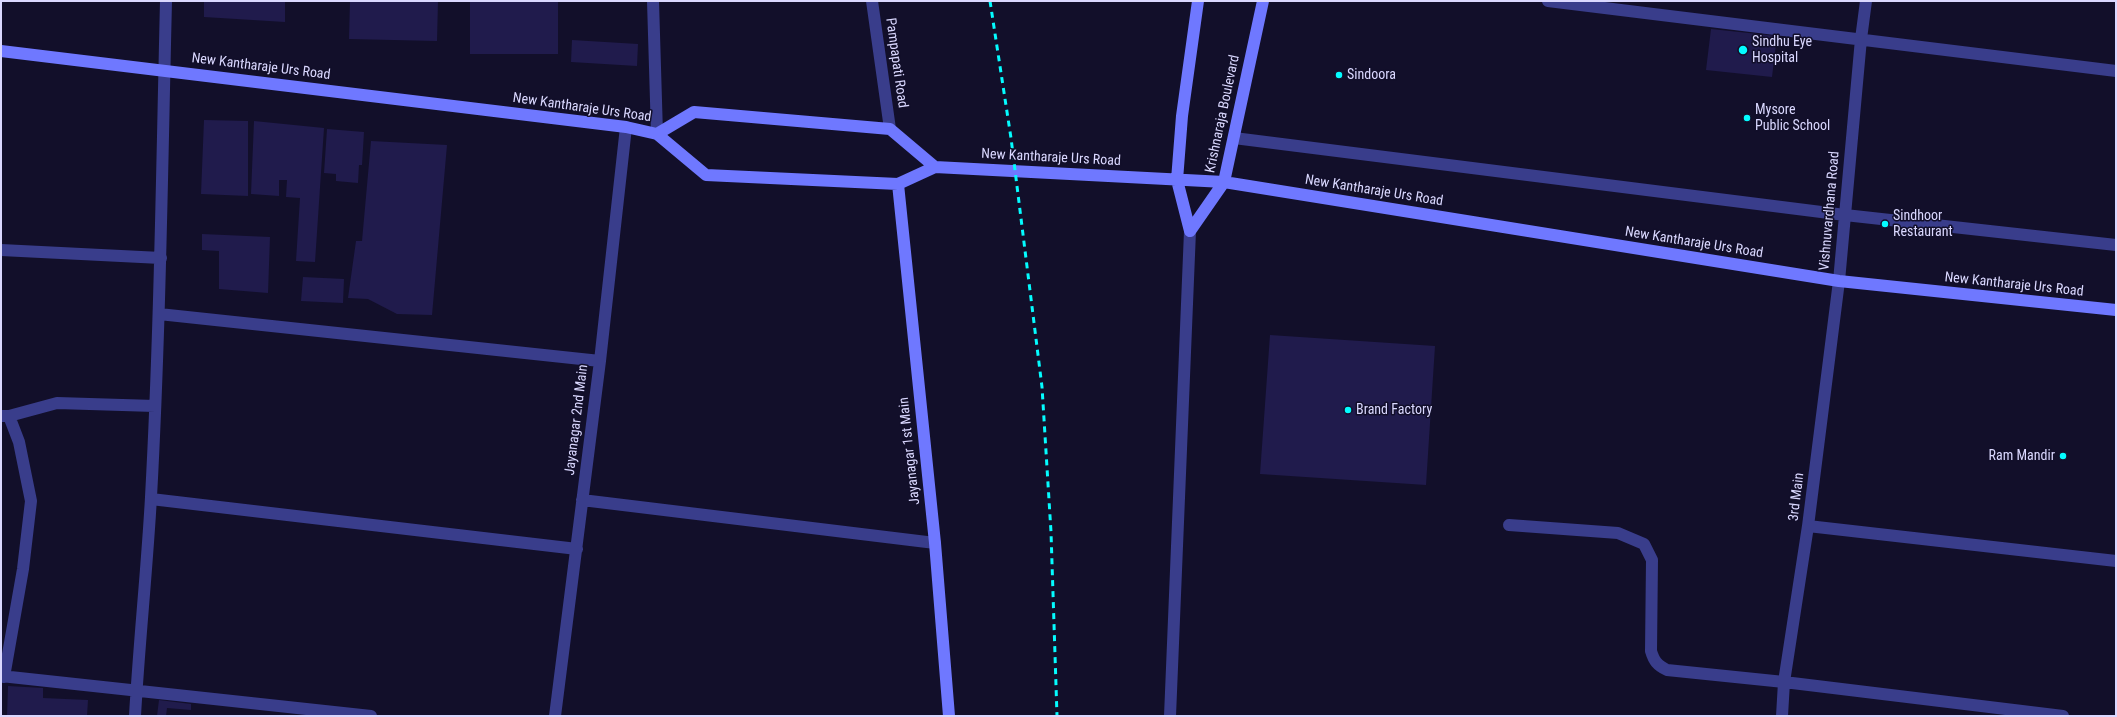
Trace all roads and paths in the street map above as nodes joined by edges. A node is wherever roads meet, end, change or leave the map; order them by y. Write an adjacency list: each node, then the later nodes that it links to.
1 (166, 1): 10 (street)
2 (653, 1): 14 (street)
3 (872, 1): 13 (street, Pampapati Road)
4 (1198, 1): 17 (main road)
5 (1263, 1): 15 (main road, Krishnaraja Boulevard)
6 (1548, 1): 8 (street)
7 (1866, 1): 8 (street, Vishnuvardhana Road)
8 (1861, 39): 11 (street); 20 (street, Vishnuvardhana Road)
9 (1, 51): 10 (main road, New Kantharaje Urs Road)
10 (164, 70): 12 (main road, New Kantharaje Urs Road); 24 (street)
11 (2116, 71)
12 (626, 127): 14 (main road, New Kantharaje Urs Road); 28 (street, Jayanagar 2nd Main)
13 (890, 129): 14 (main road, New Kantharaje Urs Road); 16 (main road)
14 (657, 134): 19 (main road)
15 (1234, 138): 18 (main road, Krishnaraja Boulevard); 20 (street)
16 (935, 167): 17 (main road, New Kantharaje Urs Road); 19 (main road)
17 (1177, 180): 18 (main road, New Kantharaje Urs Road); 21 (main road)
18 (1224, 182): 21 (main road, Krishnaraja Boulevard); 25 (main road, New Kantharaje Urs Road)
19 (898, 184): 35 (main road, Jayanagar 1st Main)
20 (1845, 216): 22 (street); 25 (street, Vishnuvardhana Road)
21 (1190, 232): 45 (street)
22 (2116, 245)
23 (1, 250): 24 (street)
24 (162, 258): 27 (street)
25 (1839, 281): 26 (main road, New Kantharaje Urs Road); 34 (street, 3rd Main)
26 (2116, 310)
27 (159, 314): 28 (street); 29 (street)
28 (600, 361): 32 (street, Jayanagar 2nd Main)
29 (155, 406): 30 (street); 31 (street)
30 (5, 416): 38 (street)
31 (151, 499): 36 (street); 40 (street)
32 (582, 500): 35 (street); 36 (street, Jayanagar 2nd Main)
33 (1509, 525): 39 (street)
34 (1808, 526): 37 (street); 39 (street, 3rd Main)
35 (934, 543): 44 (main road, Jayanagar 1st Main)
36 (577, 549): 43 (street, Jayanagar 2nd Main)
37 (2116, 560)
38 (3, 677): 40 (street)
39 (1784, 682): 46 (street, 3rd Main); 47 (street)
40 (136, 690): 41 (street); 42 (street)
41 (135, 716)
42 (371, 716)
43 (555, 716)
44 (949, 716)
45 (1170, 716)
46 (1782, 716)
47 (2062, 716)

